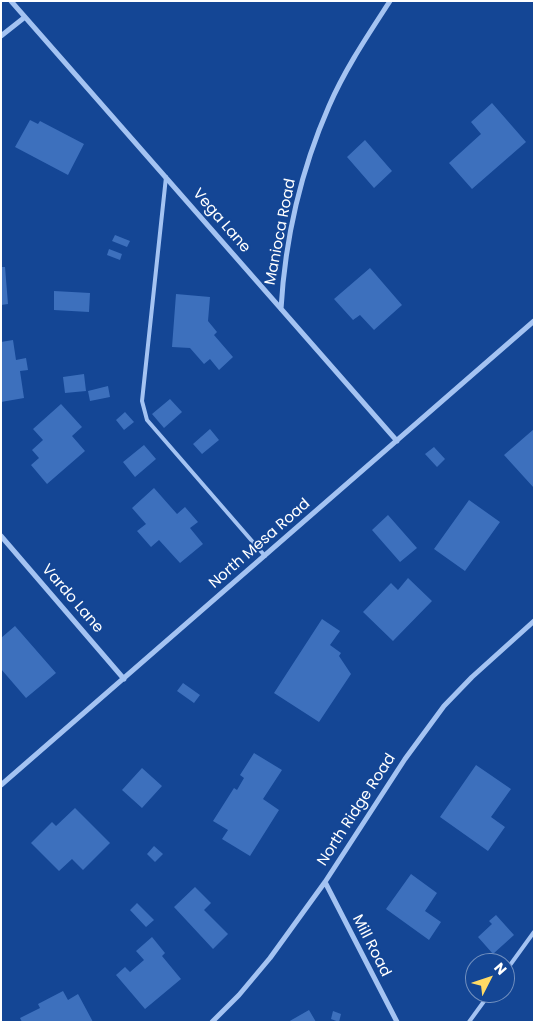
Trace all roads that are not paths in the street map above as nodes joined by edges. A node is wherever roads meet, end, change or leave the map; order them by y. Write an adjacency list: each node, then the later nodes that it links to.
1 (11, 1): 3 (street, Vega Lane)
2 (390, 1): 6 (street, Manioca Road)
3 (25, 17): 4 (street); 5 (street, Vega Lane)
4 (1, 36)
5 (166, 178): 6 (street, Vega Lane); 10 (lane)
6 (281, 308): 8 (street, Vega Lane)
7 (534, 321): 8 (street, North Mesa Road)
8 (397, 441): 10 (street, North Mesa Road)
9 (1, 536): 12 (street, Vardo Lane)
10 (265, 556): 12 (street, North Mesa Road)
11 (534, 621): 14 (street, North Ridge Road)
12 (124, 679): 13 (street, North Mesa Road)
13 (1, 785)
14 (325, 882): 18 (street, North Ridge Road); 19 (street, Mill Road)
15 (534, 932): 16 (lane)
16 (515, 958)
17 (483, 1003): 20 (lane)
18 (212, 1022)
19 (397, 1022)
20 (469, 1022)

